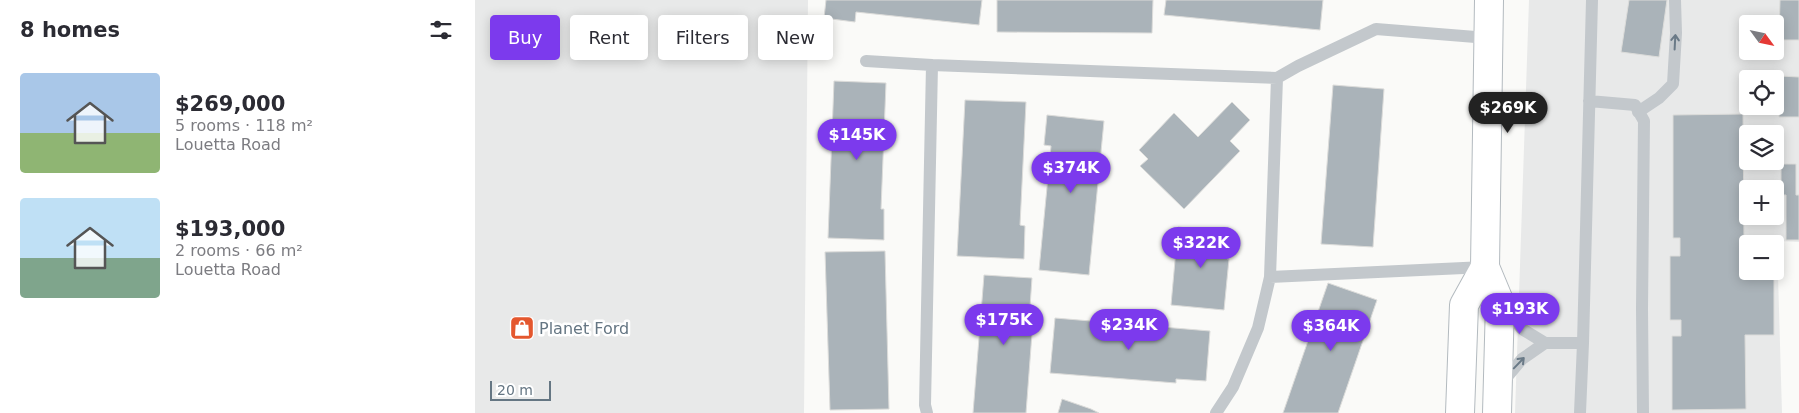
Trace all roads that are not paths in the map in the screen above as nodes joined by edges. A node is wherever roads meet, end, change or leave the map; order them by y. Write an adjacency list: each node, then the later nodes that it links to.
1 (1489, 0): 4 (main road)
2 (1591, 0): 8 (lane)
3 (1675, 0): 9 (lane, one-way to 3)
4 (1488, 38): 7 (lane); 10 (main road)
5 (866, 61): 6 (lane)
6 (932, 65): 7 (lane); 17 (lane)
7 (1277, 78): 11 (lane)
8 (1589, 102): 9 (lane); 14 (lane)
9 (1638, 112): 22 (lane)
10 (1485, 268): 11 (lane); 12 (main road); 15 (main road)
11 (1270, 277): 18 (lane)
12 (1500, 303): 13 (lane); 16 (main road)
13 (1545, 343): 14 (lane); 16 (lane, one-way to 13)
14 (1583, 343): 21 (lane)
15 (1462, 347): 19 (main road); 20 (main road)
16 (1497, 400)
17 (927, 413)
18 (1215, 413)
19 (1443, 413)
20 (1460, 413)
21 (1580, 413)
22 (1643, 413)

